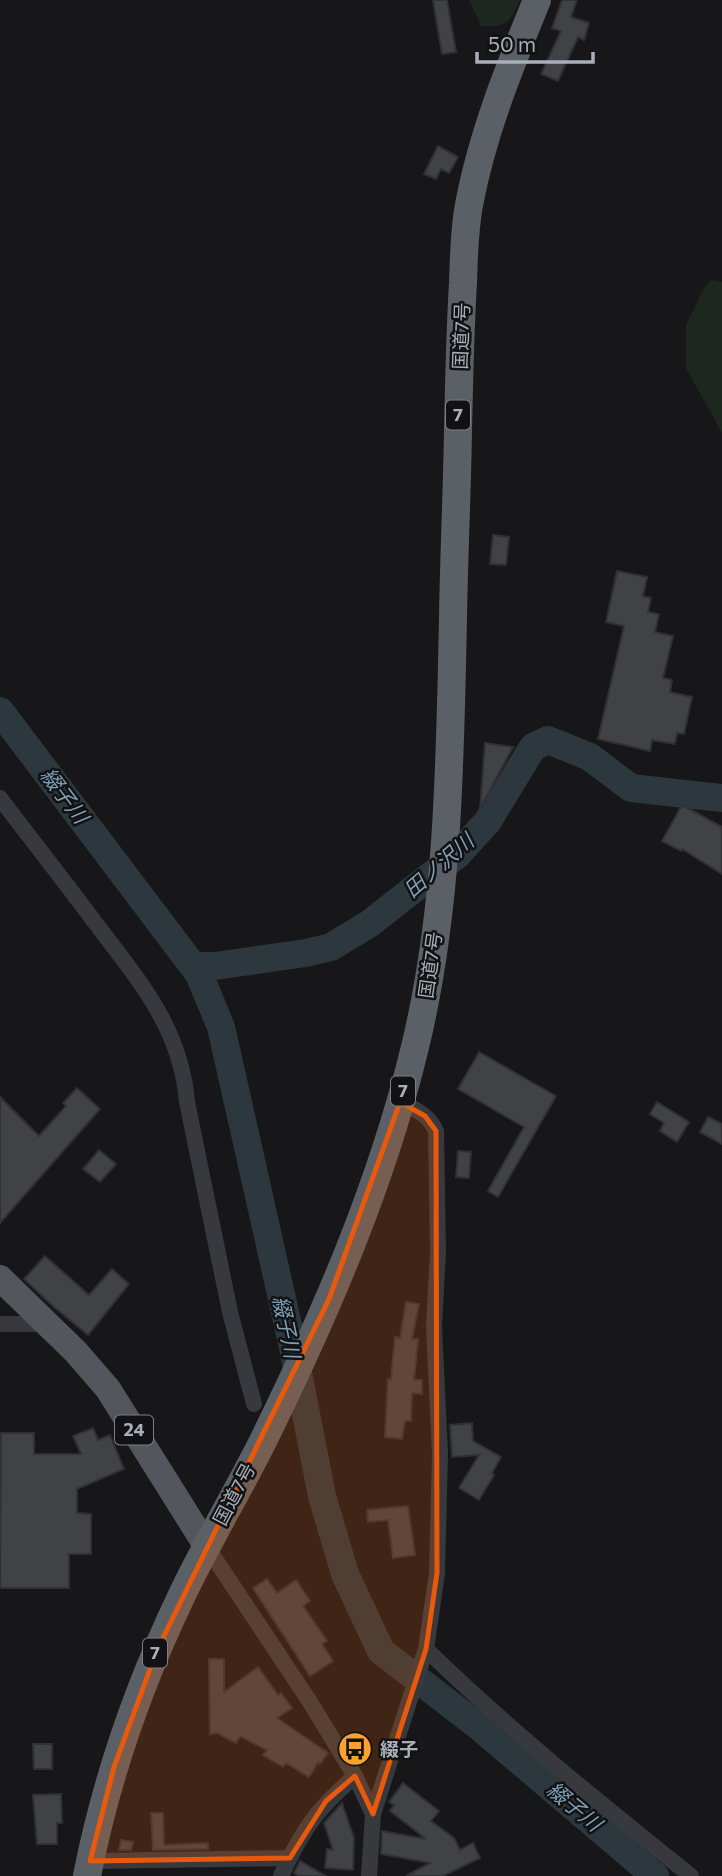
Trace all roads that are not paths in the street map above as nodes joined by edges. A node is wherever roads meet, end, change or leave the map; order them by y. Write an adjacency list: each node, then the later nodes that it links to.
1 (537, 0): 3 (highway, 国道7号 / 7)
2 (0, 798): 7 (street)
3 (400, 1102): 8 (highway, 国道7号 / 7); 9 (street)
4 (0, 1278): 6 (main road, 24)
5 (0, 1324): 6 (street)
6 (48, 1324): 8 (main road, 24)
7 (254, 1404)
8 (207, 1547): 10 (street); 14 (highway, 国道7号 / 7)
9 (426, 1649): 11 (street); 18 (street)
10 (355, 1776): 11 (street); 13 (street)
11 (373, 1815): 12 (street)
12 (369, 1857): 16 (street); 17 (street)
13 (290, 1858): 14 (street); 15 (street)
14 (89, 1868)
15 (281, 1876)
16 (369, 1876)
17 (381, 1876)
18 (691, 1876)

